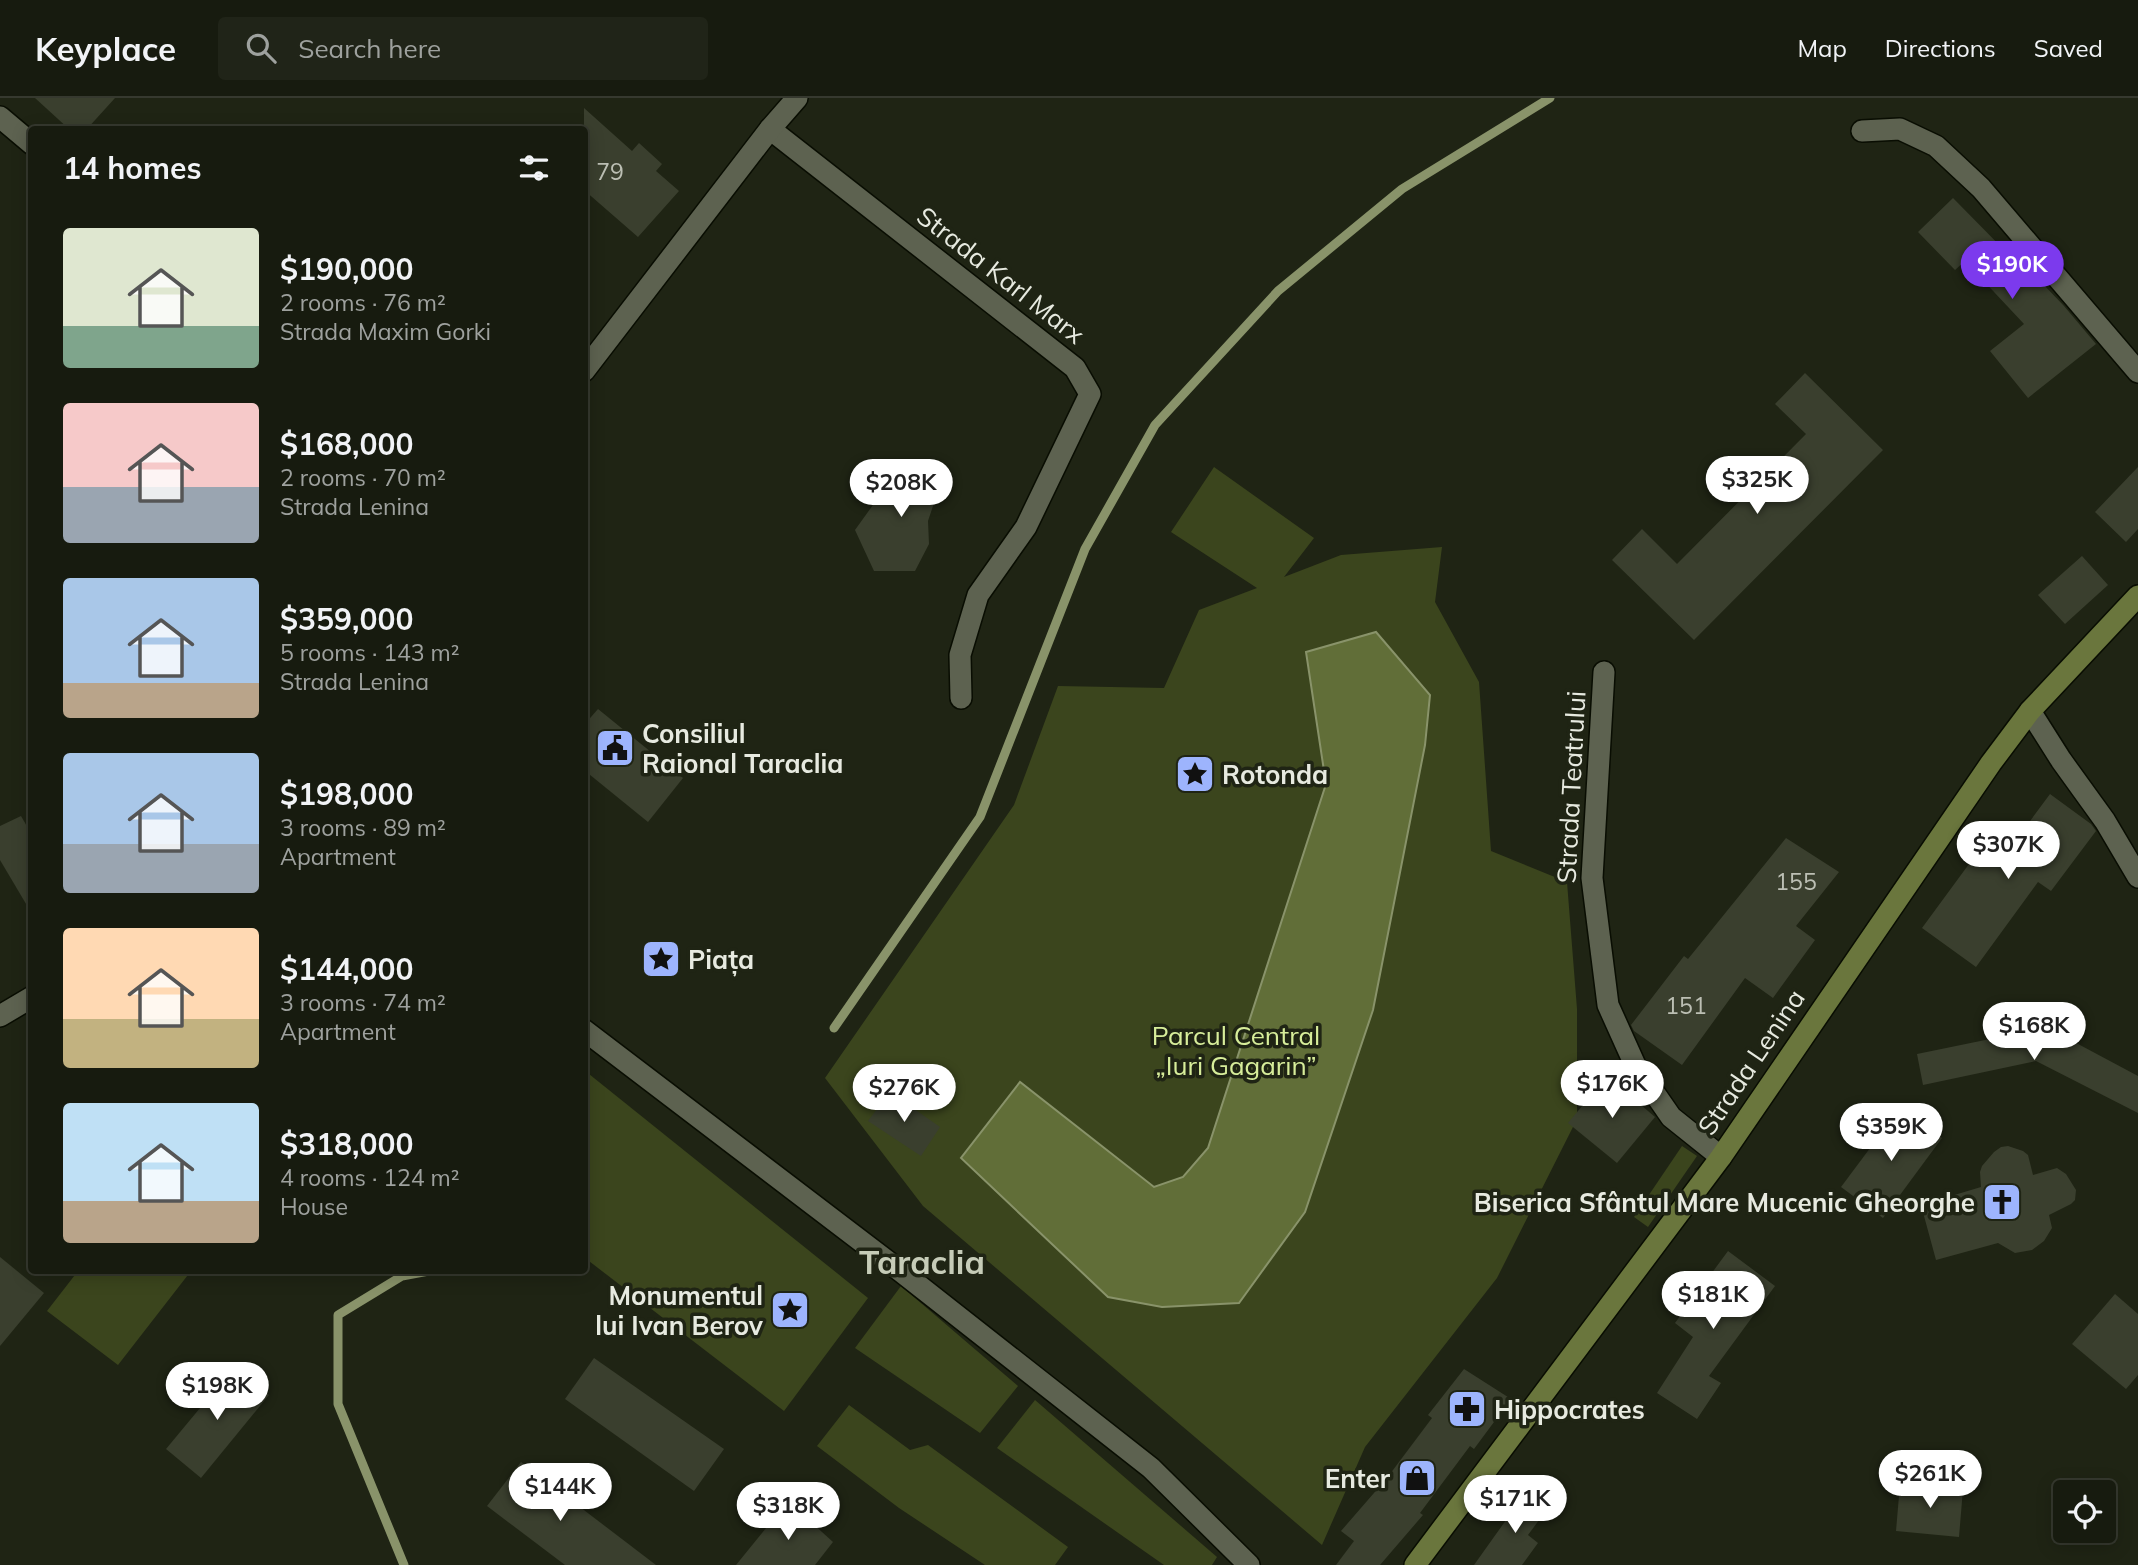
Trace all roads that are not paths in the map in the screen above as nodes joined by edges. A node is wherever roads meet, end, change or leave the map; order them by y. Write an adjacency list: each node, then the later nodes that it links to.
1 (797, 98): 3 (street)
2 (0, 117): 5 (street)
3 (770, 129): 6 (street); 10 (street, Strada Karl Marx)
4 (1862, 131): 7 (street)
5 (28, 141)
6 (588, 366)
7 (2138, 372)
8 (2138, 596): 11 (street, Strada Lenina)
9 (1604, 672): 16 (street, Strada Teatrului)
10 (961, 698)
11 (2030, 711): 12 (street); 16 (street, Strada Lenina)
12 (2138, 877)
13 (28, 999): 14 (street)
14 (0, 1016)
15 (588, 1033): 17 (street)
16 (1721, 1157): 18 (street, Strada Lenina)
17 (1249, 1565)
18 (1415, 1565)

